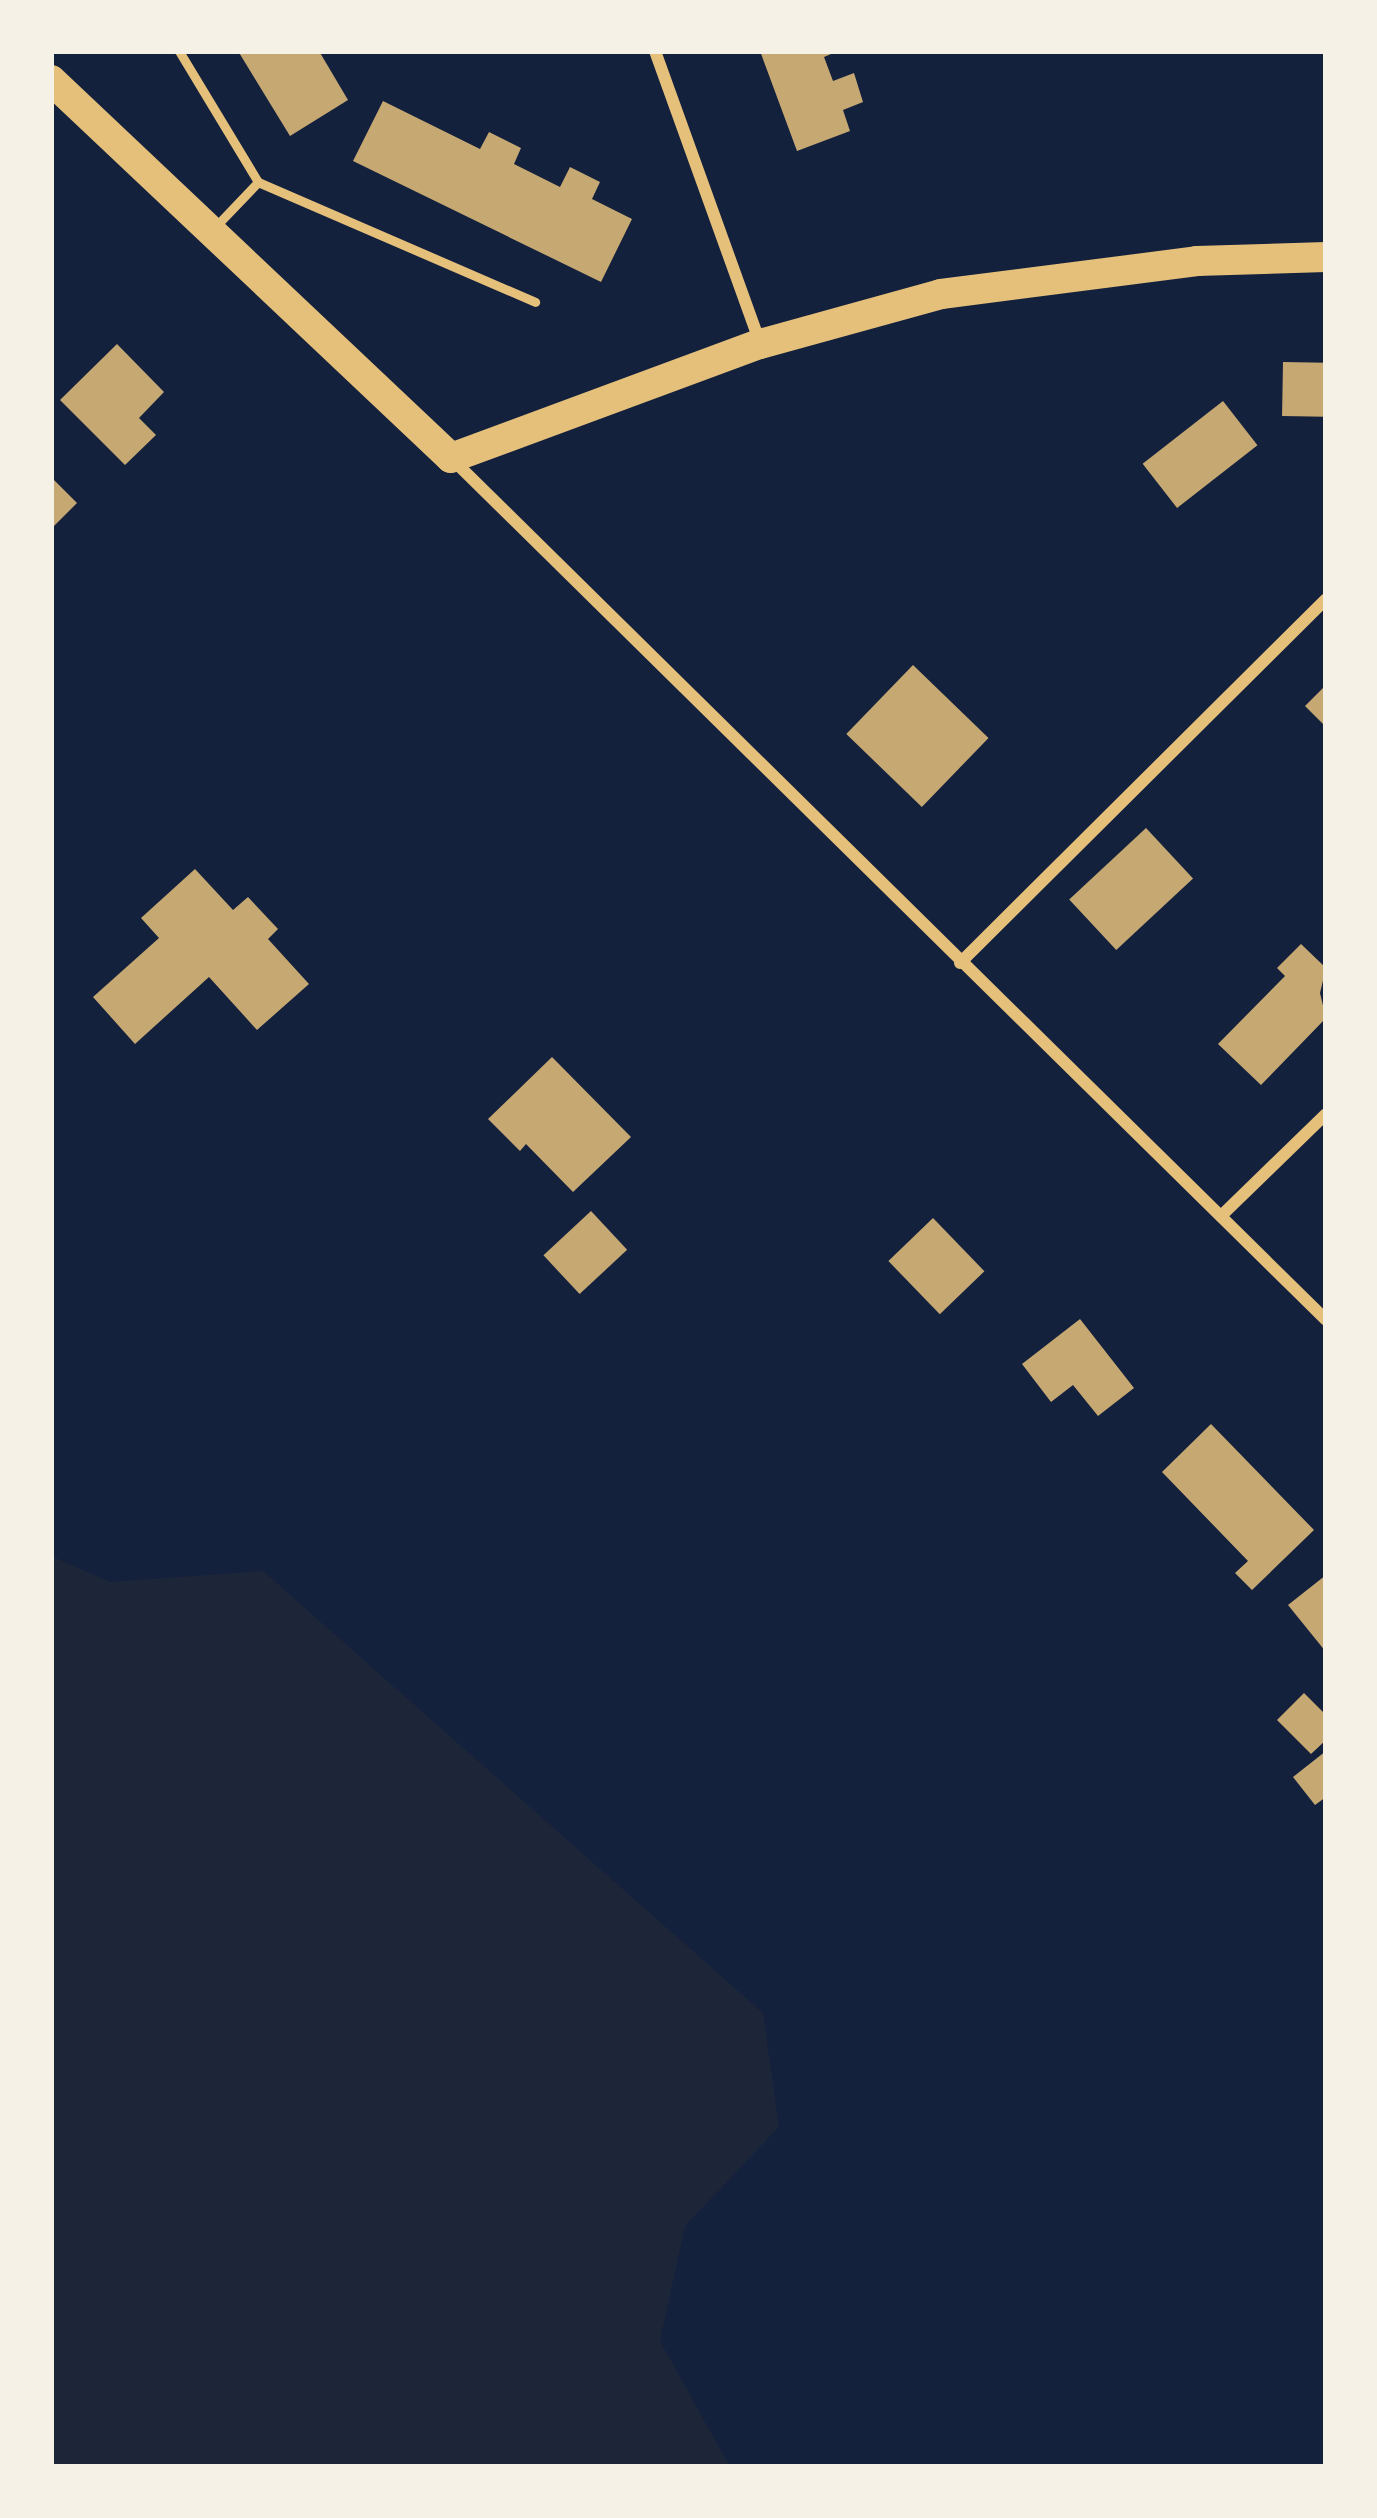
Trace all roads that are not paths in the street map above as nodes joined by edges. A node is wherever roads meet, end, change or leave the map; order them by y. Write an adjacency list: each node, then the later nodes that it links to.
1 (179, 51): 4 (lane)
2 (656, 51): 8 (street)
3 (51, 80): 5 (main road)
4 (258, 182): 5 (lane); 7 (lane)
5 (211, 231): 9 (main road)
6 (1326, 257): 8 (main road)
7 (535, 302)
8 (760, 344): 9 (main road)
9 (451, 458): 11 (street)
10 (1326, 599): 11 (street)
11 (960, 963): 13 (street)
12 (1326, 1114): 13 (street)
13 (1221, 1216): 14 (street)
14 (1326, 1320)

